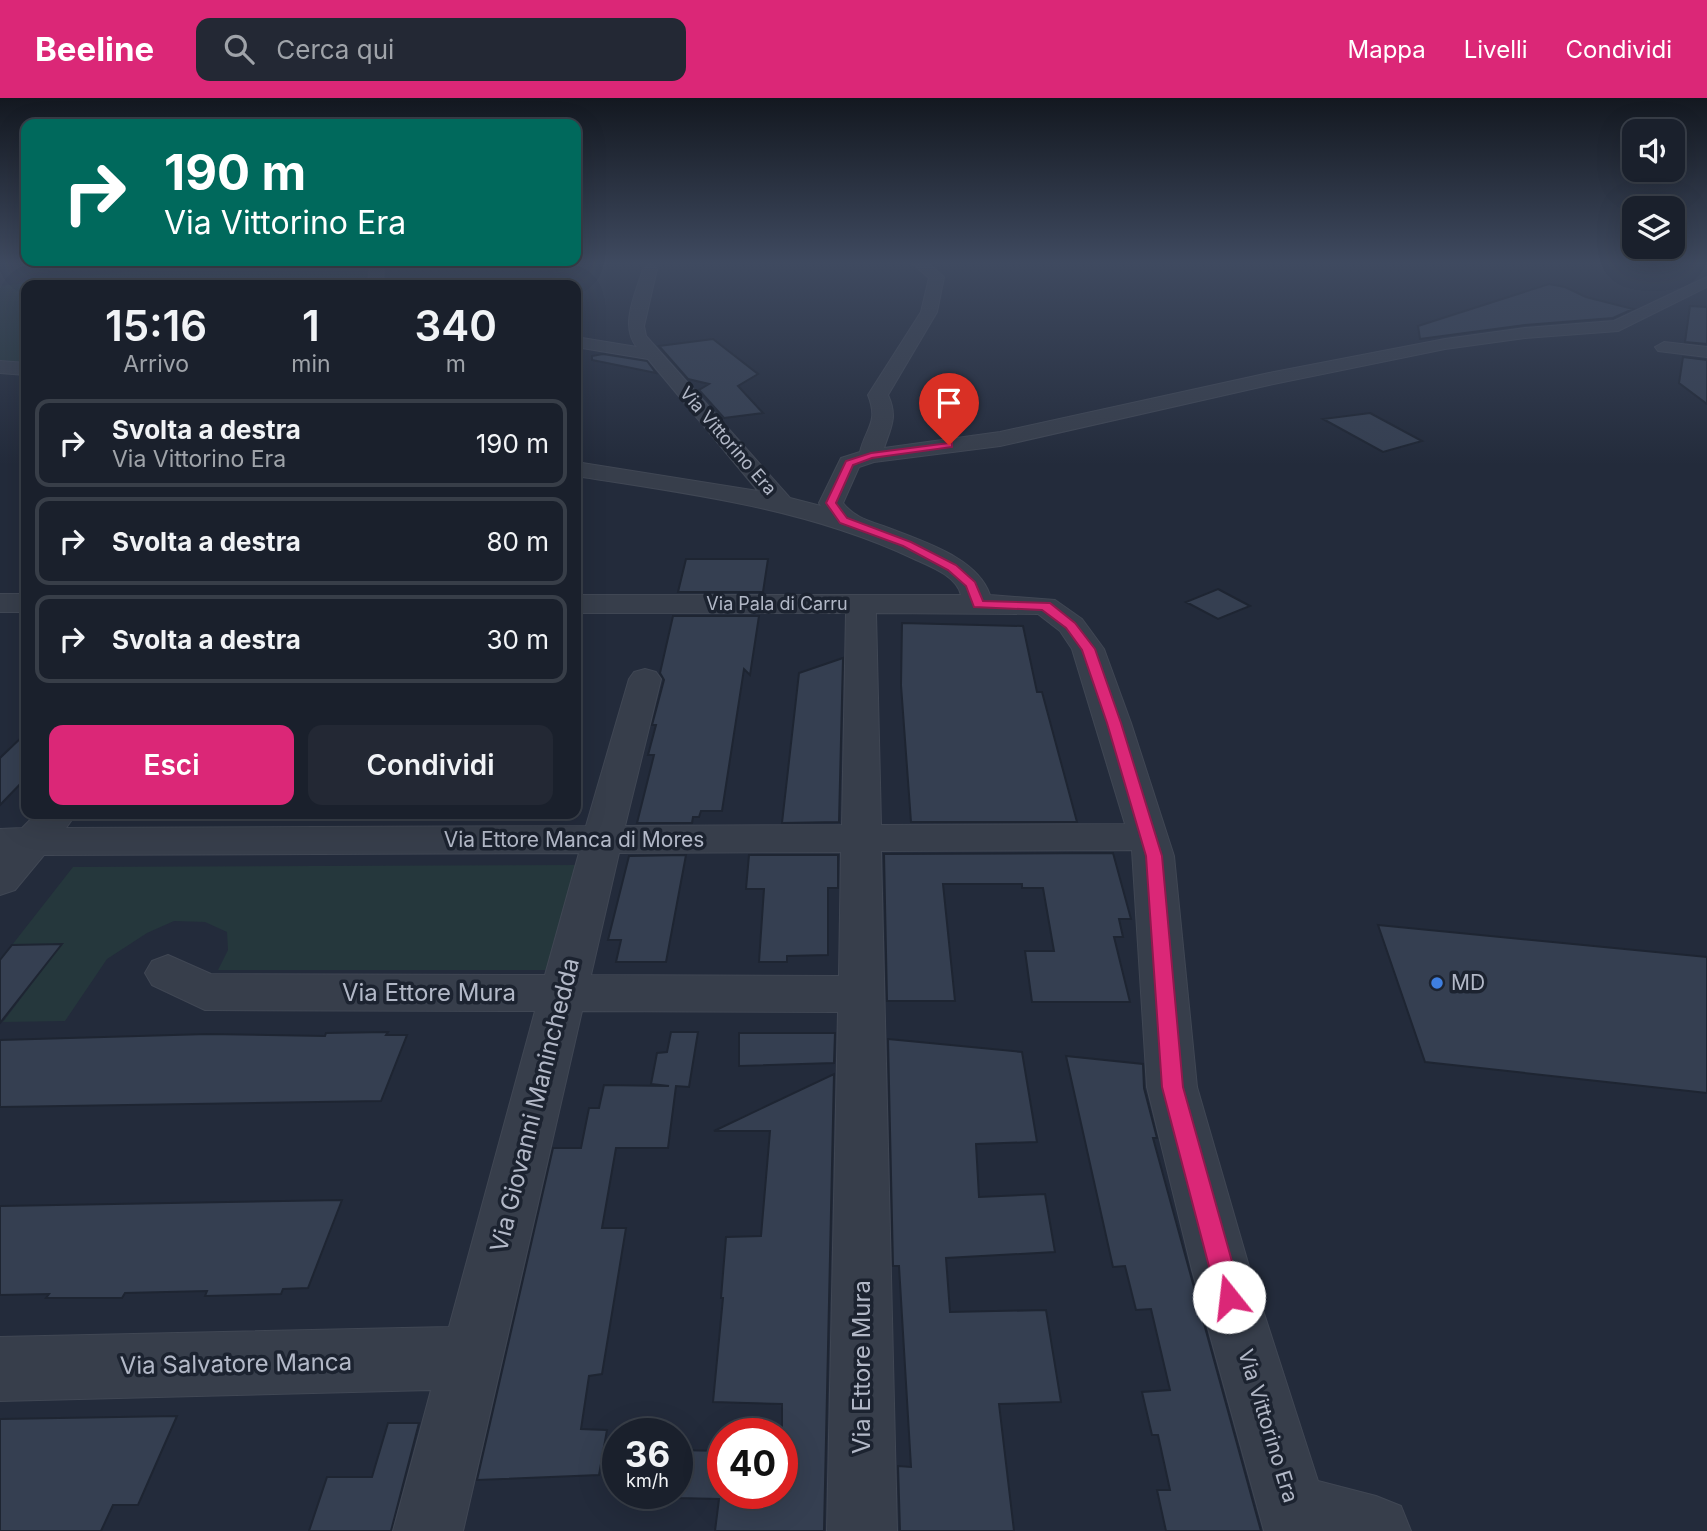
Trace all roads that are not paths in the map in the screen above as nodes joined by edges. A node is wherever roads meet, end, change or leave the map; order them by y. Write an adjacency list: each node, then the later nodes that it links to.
1 (637, 331): 7 (street, Via Vittorino Era)
2 (916, 331): 10 (street)
3 (1553, 331): 10 (street)
4 (581, 343): 7 (street)
5 (1668, 349): 6 (street)
6 (1707, 353)
7 (654, 355): 12 (street, Via Vittorino Era)
8 (0, 367): 9 (street)
9 (21, 369)
10 (871, 456): 13 (street)
11 (581, 470): 12 (street, Via Vittorino Era)
12 (781, 503): 13 (street, Via Vittorino Era)
13 (843, 520): 18 (street, Via Vittorino Era)
14 (0, 603): 15 (street)
15 (21, 603)
16 (581, 604): 17 (street, Via Pala di Carru)
17 (861, 604): 18 (street, Via Pala di Carru); 22 (street, Via Ettore Mura)
18 (978, 604): 21 (street, Via Vittorino Era)
19 (645, 679): 23 (street, Via Giovanni Maninchedda)
20 (29, 833): 23 (street, Via Ettore Manca di Mores); 24 (street)
21 (1148, 837): 22 (street, Via Ettore Manca di Mores); 30 (street, Via Vittorino Era)
22 (862, 838): 23 (street, Via Ettore Manca di Mores); 27 (street, Via Ettore Mura)
23 (601, 840): 26 (street, Via Giovanni Maninchedda)
24 (0, 880)
25 (168, 973): 26 (street, Via Ettore Mura)
26 (563, 993): 27 (street, Via Ettore Mura); 28 (street, Via Giovanni Maninchedda)
27 (862, 994): 32 (street, Via Ettore Mura)
28 (472, 1358): 29 (street, Via Salvatore Manca); 31 (street, Via Giovanni Maninchedda)
29 (0, 1369)
30 (1296, 1520): 33 (street)
31 (429, 1531)
32 (862, 1531)
33 (1376, 1531)

